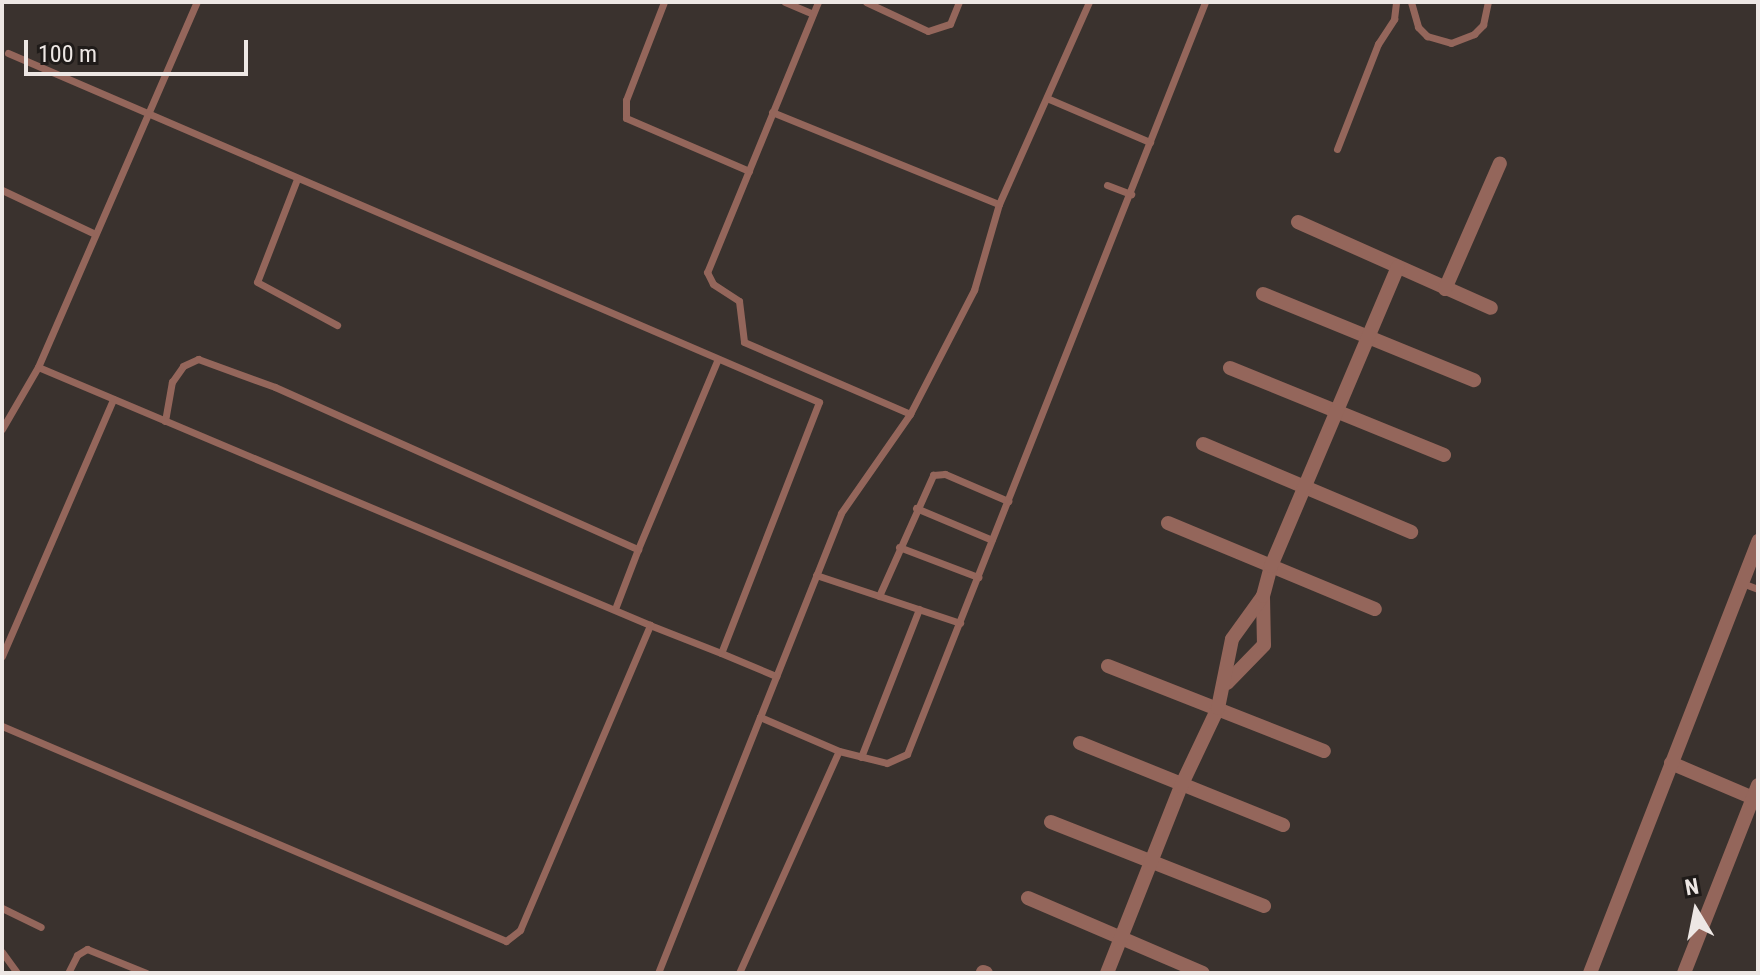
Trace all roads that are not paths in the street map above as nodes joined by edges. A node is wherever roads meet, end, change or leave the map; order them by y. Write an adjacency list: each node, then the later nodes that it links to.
1 (197, 2): 16 (lane)
2 (664, 2): 20 (lane)
3 (785, 2): 12 (lane)
4 (818, 2): 12 (lane)
5 (866, 2): 6 (lane)
6 (959, 2)
7 (1089, 2): 14 (lane)
8 (1205, 2): 17 (lane)
9 (1396, 2): 18 (lane)
10 (1411, 2): 11 (lane)
11 (1488, 2)
12 (813, 14): 15 (lane)
13 (8, 53): 16 (lane)
14 (1049, 99): 17 (lane); 25 (lane)
15 (772, 112): 20 (lane); 25 (lane)
16 (146, 114): 21 (lane); 27 (lane)
17 (1150, 142): 24 (lane)
18 (1337, 149)
19 (1500, 163): 29 (street)
20 (749, 171): 39 (lane)
21 (297, 179): 32 (lane); 34 (lane)
22 (1107, 185): 24 (lane)
23 (2, 190): 27 (lane)
24 (1131, 194): 46 (lane)
25 (999, 204): 39 (lane)
26 (1298, 222): 28 (street)
27 (95, 234): 35 (lane)
28 (1398, 267): 29 (street); 33 (street)
29 (1445, 289): 31 (street)
30 (1263, 294): 33 (street)
31 (1491, 308)
32 (337, 325)
33 (1371, 338): 37 (street); 40 (street)
34 (717, 361): 53 (lane); 66 (lane)
35 (38, 367): 38 (lane); 42 (lane)
36 (1230, 368): 40 (street)
37 (1474, 380)
38 (113, 399): 41 (lane); 67 (lane)
39 (910, 414): 55 (lane)
40 (1339, 415): 44 (street); 45 (street)
41 (165, 421): 53 (lane); 61 (lane)
42 (2, 429)
43 (1203, 444): 45 (street)
44 (1444, 455)
45 (1308, 489): 49 (street); 54 (street)
46 (1008, 501): 47 (lane); 50 (lane)
47 (916, 508): 50 (lane); 52 (lane)
48 (1168, 523): 54 (street)
49 (1411, 532)
50 (992, 540): 56 (lane)
51 (1758, 541): 57 (street)
52 (899, 547): 56 (lane); 59 (lane)
53 (638, 549): 61 (lane)
54 (1271, 566): 60 (street); 63 (street)
55 (816, 575): 59 (lane); 69 (lane)
56 (978, 577): 64 (lane)
57 (1742, 583): 58 (lane); 78 (street)
58 (1758, 589)
59 (879, 596): 62 (lane)
60 (1263, 596): 70 (street); 70 (street)
61 (615, 609): 65 (lane)
62 (919, 609): 64 (lane); 77 (lane)
63 (1375, 609)
64 (960, 623): 77 (lane)
65 (650, 625): 66 (lane); 73 (lane)
66 (721, 653): 69 (lane)
67 (2, 656)
68 (1108, 666): 71 (street)
69 (776, 676): 72 (lane)
70 (1227, 683): 71 (street)
71 (1218, 708): 76 (street); 79 (street)
72 (760, 717): 75 (lane); 93 (lane)
73 (2, 726)
74 (1080, 743): 79 (street)
75 (839, 751): 77 (lane); 94 (lane)
76 (1324, 751)
77 (861, 757)
78 (1671, 763): 80 (street); 97 (street)
79 (1181, 786): 82 (street); 83 (street)
80 (1756, 791): 98 (street)
81 (1051, 822): 83 (street)
82 (1283, 825)
83 (1151, 861): 85 (street); 88 (street)
84 (1028, 898): 88 (street)
85 (1264, 906)
86 (2, 908): 87 (lane)
87 (41, 927)
88 (1122, 937): 95 (street); 96 (street)
89 (2, 952): 90 (lane)
90 (17, 973)
91 (68, 973): 92 (lane)
92 (146, 973)
93 (658, 973)
94 (739, 973)
95 (1107, 973)
96 (1203, 973)
97 (1590, 973)
98 (1684, 973)

